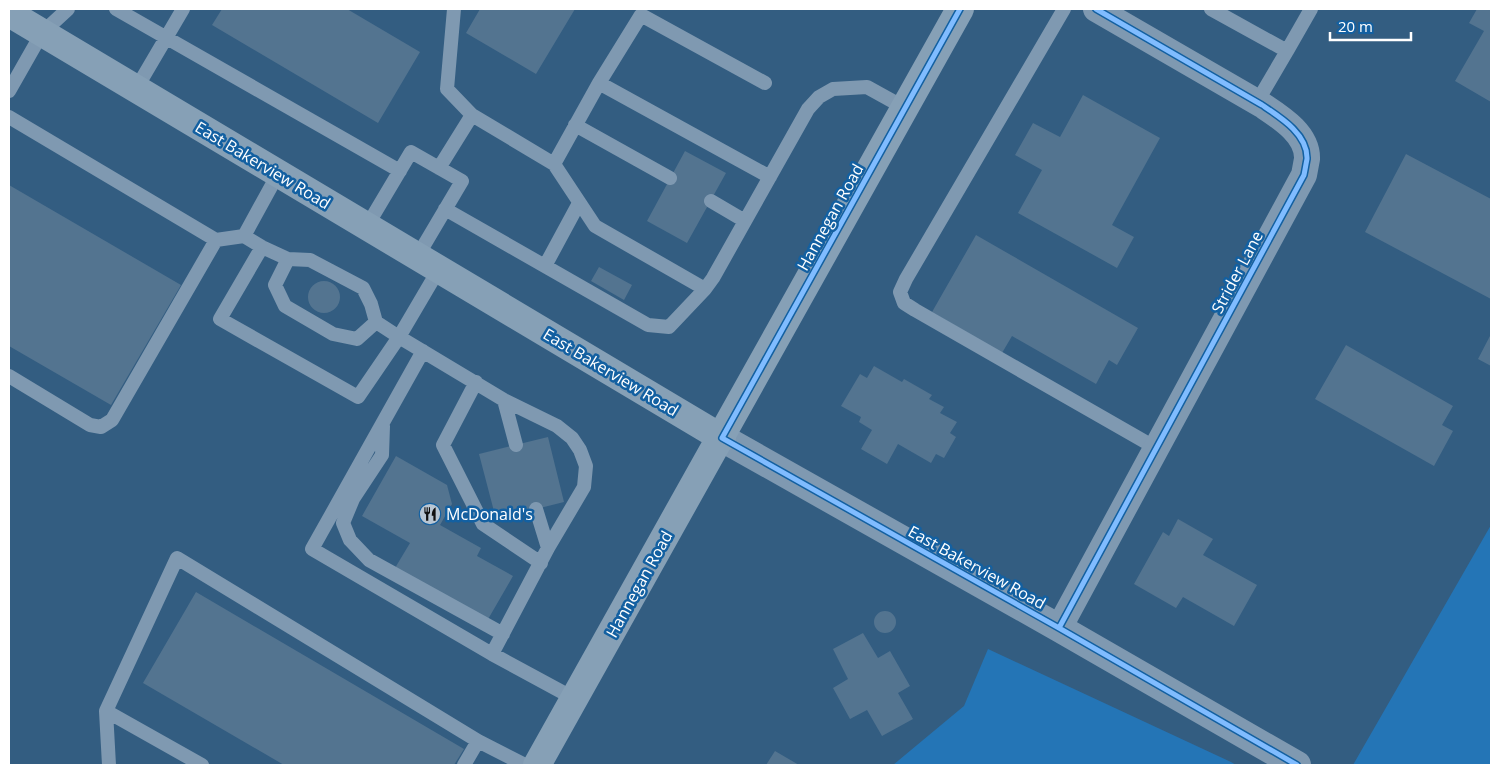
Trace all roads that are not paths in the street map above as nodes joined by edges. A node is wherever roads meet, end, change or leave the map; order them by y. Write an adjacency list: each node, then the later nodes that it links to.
1 (68, 9): 11 (lane)
2 (116, 9): 12 (lane)
3 (183, 9): 12 (lane)
4 (454, 9): 20 (lane)
5 (960, 9): 19 (main road, Hannegan Road)
6 (1064, 9): 50 (lane)
7 (1211, 9): 13 (lane)
8 (1311, 9): 13 (lane)
9 (1108, 12): 18 (street, Strider Lane)
10 (9, 13): 11 (main road, East Bakerview Road)
11 (42, 33): 16 (main road, East Bakerview Road); 17 (lane)
12 (166, 37): 16 (lane); 25 (lane)
13 (1287, 51): 18 (lane)
14 (765, 82): 15 (lane)
15 (599, 83): 22 (lane); 27 (lane)
16 (136, 89): 26 (main road, East Bakerview Road)
17 (9, 91)
18 (1257, 102): 50 (street, Strider Lane)
19 (905, 108): 27 (lane); 48 (main road, Hannegan Road)
20 (472, 115): 23 (lane); 24 (lane)
21 (9, 117): 35 (lane)
22 (575, 125): 23 (lane); 28 (lane)
23 (554, 164): 30 (lane)
24 (439, 168): 25 (lane); 31 (lane)
25 (400, 172): 33 (lane)
26 (278, 174): 33 (main road, East Bakerview Road); 34 (lane)
27 (770, 177): 32 (lane)
28 (670, 178)
29 (710, 201): 32 (lane)
30 (580, 203): 39 (lane); 40 (lane)
31 (445, 209): 38 (lane); 39 (lane)
32 (745, 220): 40 (lane)
33 (367, 226): 38 (main road, East Bakerview Road)
34 (244, 236): 35 (lane); 36 (lane)
35 (216, 240): 44 (lane)
36 (262, 247): 37 (lane); 42 (lane)
37 (288, 259): 41 (lane); 41 (lane)
38 (428, 263): 42 (lane); 48 (main road, East Bakerview Road)
39 (545, 266): 40 (lane)
40 (706, 289)
41 (376, 322): 42 (lane)
42 (399, 337): 43 (lane)
43 (423, 351): 45 (lane); 47 (lane)
44 (9, 376)
45 (476, 382): 46 (lane); 53 (lane)
46 (504, 400): 49 (lane); 52 (lane)
47 (383, 422): 55 (lane); 56 (lane)
48 (722, 438): 54 (street, East Bakerview Road); 57 (main road, Hannegan Road)
49 (516, 445)
50 (1156, 448): 54 (street, Strider Lane)
51 (536, 509): 52 (lane)
52 (548, 548): 53 (lane)
53 (542, 563): 55 (lane)
54 (1059, 628): 65 (street, East Bakerview Road)
55 (503, 634): 56 (lane)
56 (492, 654): 57 (lane)
57 (575, 699): 64 (main road, Hannegan Road)
58 (106, 710): 59 (lane); 60 (lane); 61 (lane)
59 (478, 741): 62 (lane); 63 (lane)
60 (109, 765)
61 (202, 765)
62 (464, 765)
63 (525, 765)
64 (537, 765)
65 (1297, 765)

